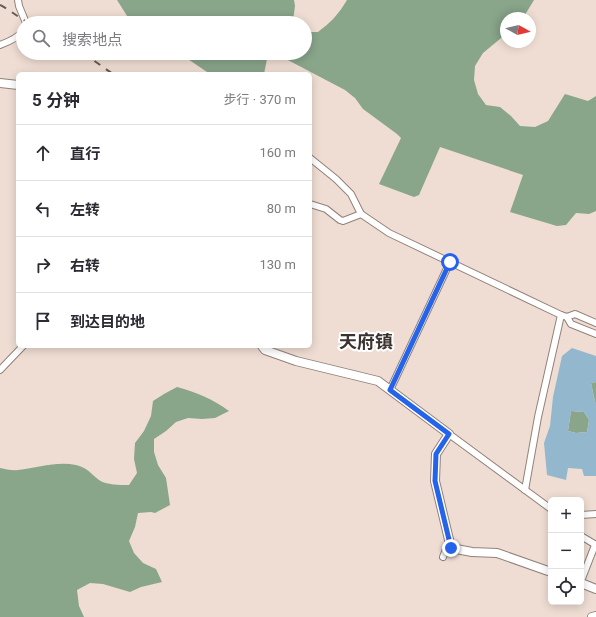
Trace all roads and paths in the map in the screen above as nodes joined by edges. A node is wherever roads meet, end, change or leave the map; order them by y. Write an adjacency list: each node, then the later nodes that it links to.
1 (18, 0): 2 (street)
2 (23, 16)
3 (16, 37): 4 (street)
4 (0, 45)
5 (0, 83): 6 (street)
6 (16, 85)
7 (312, 160): 9 (street)
8 (312, 205): 9 (street)
9 (361, 214): 10 (street)
10 (450, 262): 11 (street); 17 (street)
11 (564, 316): 12 (street); 13 (street); 19 (street)
12 (596, 323)
13 (596, 334)
14 (22, 348): 16 (street)
15 (264, 348): 17 (street)
16 (0, 370)
17 (390, 390): 18 (street)
18 (449, 434): 19 (street); 24 (street)
19 (525, 490): 20 (street)
20 (548, 507)
21 (596, 514): 22 (street)
22 (584, 516)
23 (584, 538): 25 (street)
24 (450, 540): 26 (street); 27 (street)
25 (595, 545): 28 (street)
26 (443, 557)
27 (548, 571)
28 (584, 574)
29 (584, 583): 30 (street)
30 (596, 589)
31 (596, 616): 32 (street)
32 (592, 617)

